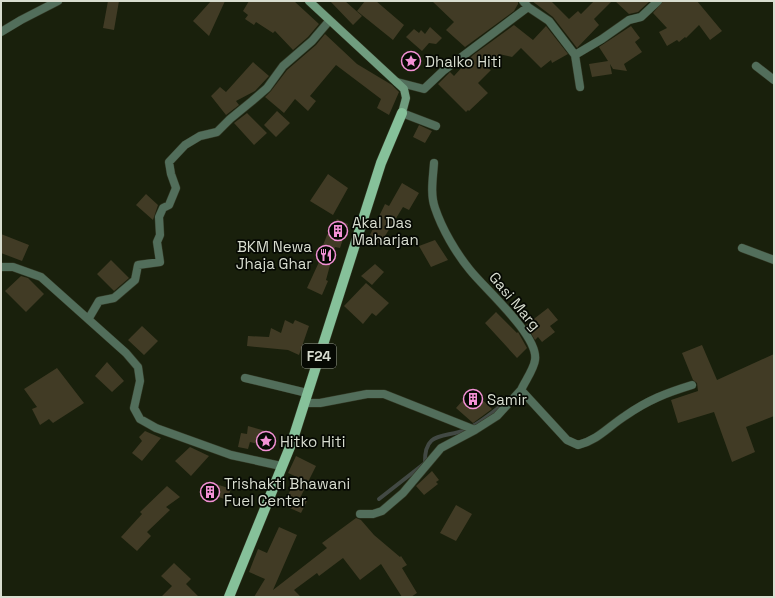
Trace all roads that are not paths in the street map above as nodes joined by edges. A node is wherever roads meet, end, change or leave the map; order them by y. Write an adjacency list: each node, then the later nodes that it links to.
1 (58, 1): 6 (street)
2 (309, 1): 5 (street, F24)
3 (658, 1): 7 (street)
4 (525, 4): 7 (street); 10 (street)
5 (329, 20): 10 (street, F24); 18 (street)
6 (1, 32)
7 (575, 55): 11 (street)
8 (756, 66): 9 (street)
9 (774, 80)
10 (397, 82): 12 (street, F24)
11 (580, 87)
12 (402, 113): 13 (street); 22 (main road, F24)
13 (436, 126)
14 (434, 163): 21 (street, Gasi Marg)
15 (742, 248): 16 (street)
16 (774, 260)
17 (1, 267): 18 (street)
18 (89, 318): 25 (street)
19 (245, 378): 22 (street)
20 (692, 385): 21 (street)
21 (521, 390): 24 (street, Gasi Marg)
22 (307, 393): 23 (main road, F24)
23 (304, 403): 24 (street); 25 (main road, F24)
24 (475, 430): 26 (street, Gasi Marg)
25 (280, 466): 27 (main road, F24)
26 (360, 514)
27 (229, 597)

